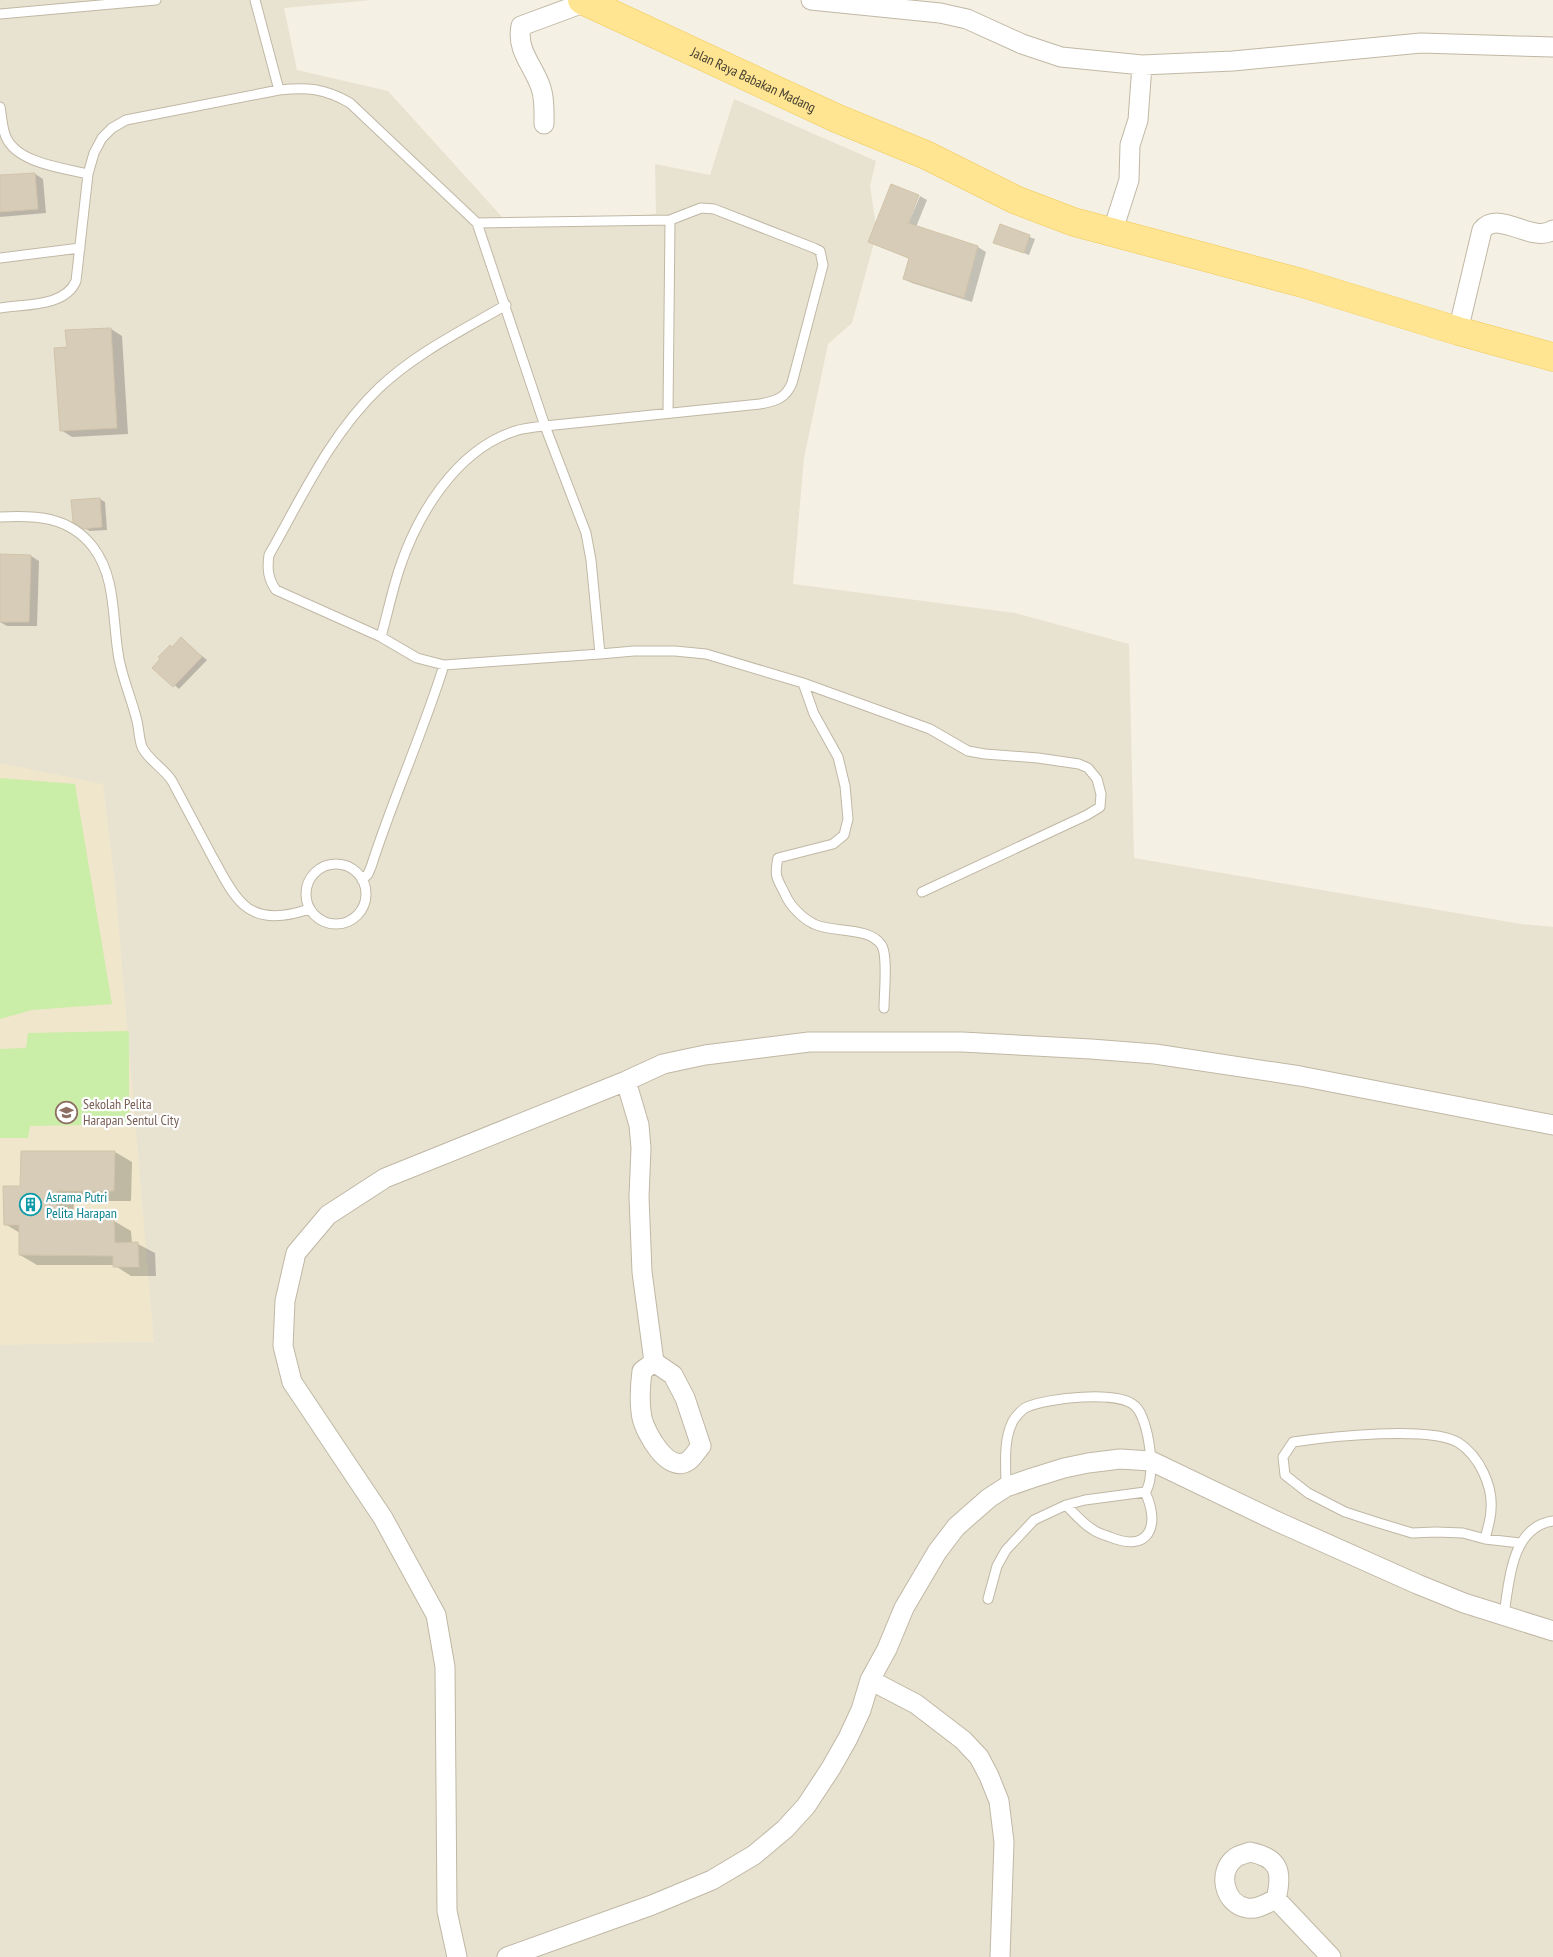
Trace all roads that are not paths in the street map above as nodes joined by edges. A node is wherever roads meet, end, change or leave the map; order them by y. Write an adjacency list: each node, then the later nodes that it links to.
1 (156, 0): 5 (lane)
2 (255, 0): 8 (lane)
3 (811, 0): 7 (street)
4 (584, 1): 10 (street); 16 (main road, Jalan Raya Babakan Madang)
5 (0, 14)
6 (1553, 47): 7 (street)
7 (1142, 65): 16 (street)
8 (278, 90): 12 (lane); 14 (lane)
9 (0, 107): 11 (lane)
10 (544, 124)
11 (3, 139): 12 (lane)
12 (88, 174): 17 (lane)
13 (670, 220): 14 (lane); 23 (lane); 23 (lane)
14 (477, 223): 19 (lane)
15 (1553, 230): 21 (street)
16 (1112, 233): 21 (main road, Jalan Raya Babakan Madang)
17 (80, 248): 18 (lane); 20 (lane)
18 (0, 258)
19 (506, 305): 24 (lane); 26 (lane)
20 (0, 308)
21 (1458, 331): 22 (main road, Jalan Raya Babakan Madang)
22 (1553, 357)
23 (668, 413): 24 (lane)
24 (545, 426): 26 (lane); 27 (lane)
25 (0, 517): 32 (lane)
26 (381, 636): 28 (lane)
27 (600, 654): 28 (lane); 29 (lane)
28 (444, 665): 30 (lane)
29 (803, 683): 31 (lane); 33 (lane)
30 (362, 880): 32 (lane); 32 (lane)
31 (922, 892)
32 (309, 909)
33 (884, 1008)
34 (626, 1081): 35 (street); 36 (street); 49 (street)
35 (1553, 1124)
36 (654, 1362): 36 (street)
37 (1150, 1461): 38 (street); 38 (lane); 39 (lane); 45 (street)
38 (1006, 1487): 47 (street)
39 (1145, 1492): 40 (lane); 40 (lane)
40 (1066, 1505): 44 (lane)
41 (1553, 1521): 43 (lane)
42 (1485, 1539): 42 (lane); 43 (lane)
43 (1520, 1543): 45 (lane)
44 (988, 1599)
45 (1504, 1615): 46 (street)
46 (1553, 1631)
47 (870, 1680): 50 (street); 51 (street)
48 (1276, 1898): 52 (street)
49 (457, 1957)
50 (507, 1957)
51 (1000, 1957)
52 (1331, 1957)

